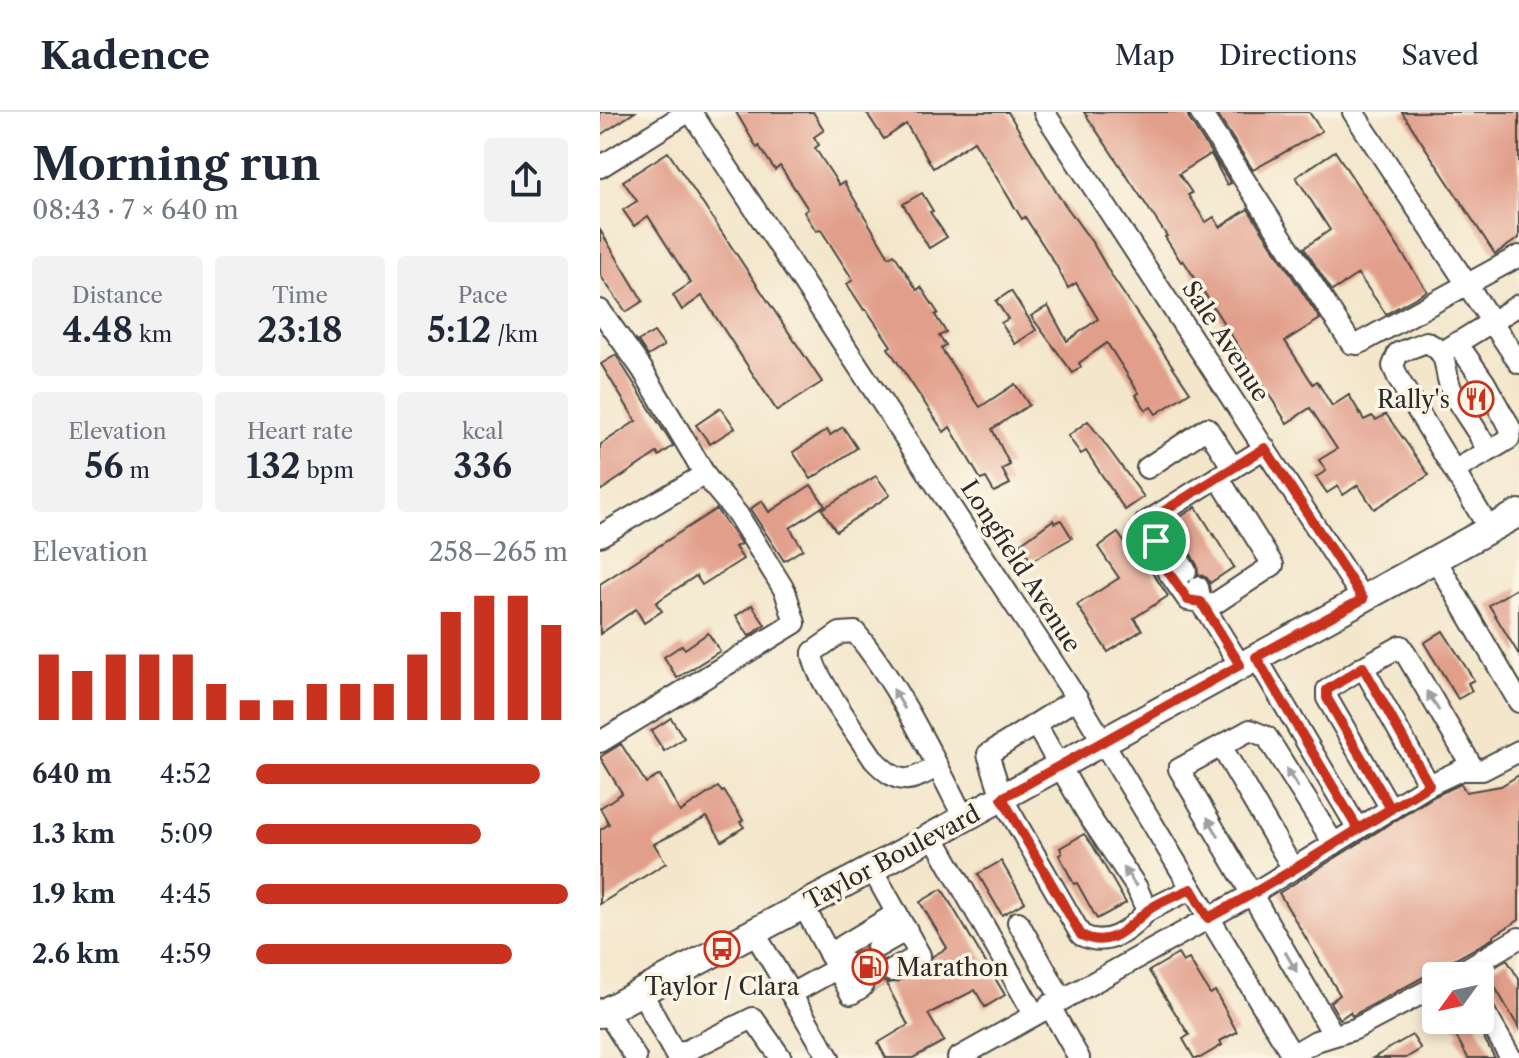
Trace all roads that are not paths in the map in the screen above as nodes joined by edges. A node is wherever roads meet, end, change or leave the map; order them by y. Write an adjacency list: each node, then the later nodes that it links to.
1 (689, 112): 5 (street); 29 (street, Longfield Avenue)
2 (1044, 112): 15 (street, Sale Avenue)
3 (1200, 112): 7 (street)
4 (1353, 112): 7 (street)
5 (600, 167)
6 (1519, 256): 7 (street)
7 (1467, 285): 10 (street)
8 (1519, 305): 10 (street)
9 (600, 310): 11 (street)
10 (1491, 321): 12 (street); 13 (street)
11 (607, 336): 19 (street)
12 (1449, 348): 14 (street); 14 (street); 17 (street)
13 (1519, 363)
14 (1482, 439): 17 (street)
15 (1265, 448): 18 (street); 26 (street, Sale Avenue)
16 (1147, 468): 18 (street)
17 (1455, 470): 21 (street)
18 (1226, 472): 23 (street); 25 (street)
19 (705, 474): 22 (street); 32 (street)
20 (1519, 513): 21 (main road, Taylor Boulevard)
21 (1490, 530): 24 (main road, Taylor Boulevard)
22 (600, 536)
23 (1167, 557): 25 (street); 25 (street)
24 (1436, 560): 26 (main road, Taylor Boulevard); 30 (street)
25 (1197, 593): 27 (street)
26 (1363, 599): 27 (main road, Taylor Boulevard)
27 (1248, 661): 33 (main road, Taylor Boulevard); 43 (street)
28 (1363, 667): 38 (street, one-way to 28); 39 (street); 41 (street)
29 (1077, 698): 31 (street); 33 (street, Longfield Avenue)
30 (1519, 702)
31 (1036, 725): 37 (street); 40 (street)
32 (600, 742)
33 (1104, 742): 37 (main road, Taylor Boulevard); 48 (street, Longfield Avenue)
34 (1221, 746): 45 (street, one-way to 34); 47 (street); 49 (street, one-way to 34)
35 (1519, 751): 38 (street)
36 (938, 766): 36 (street, one-way to 36); 42 (street)
37 (1060, 766): 40 (main road, Taylor Boulevard); 51 (street, one-way to 37)
38 (1473, 768): 39 (street)
39 (1429, 785): 41 (street)
40 (1002, 798): 42 (main road, Taylor Boulevard); 51 (street)
41 (1391, 809): 43 (street)
42 (964, 818): 44 (main road, Taylor Boulevard)
43 (1358, 829): 45 (street)
44 (933, 836): 46 (main road, Taylor Boulevard); 65 (street)
45 (1334, 844): 47 (street)
46 (872, 869): 50 (main road, Taylor Boulevard); 53 (street)
47 (1293, 869): 49 (street)
48 (1191, 889): 51 (street); 52 (street, Longfield Avenue)
49 (1252, 894): 52 (street); 68 (street, one-way to 68)
50 (803, 905): 55 (main road, Taylor Boulevard); 58 (street)
51 (1147, 911)
52 (1208, 918): 65 (street); 69 (street, Longfield Avenue)
53 (902, 921): 57 (street); 58 (street); 60 (street)
54 (1018, 922): 65 (street)
55 (754, 932): 62 (main road, Taylor Boulevard); 64 (street)
56 (1519, 938): 59 (street)
57 (877, 947)
58 (838, 962): 61 (street); 64 (street)
59 (1481, 962)
60 (891, 971)
61 (862, 987)
62 (641, 991): 66 (main road, Taylor Boulevard); 71 (street)
63 (1422, 993): 68 (street)
64 (791, 994): 72 (street)
65 (1048, 1006): 73 (street); 74 (street)
66 (603, 1013): 70 (street)
67 (1494, 1028): 75 (street)
68 (1333, 1034): 69 (street)
69 (1293, 1057)
70 (636, 1058)
71 (781, 1058)
72 (829, 1058)
73 (958, 1058)
74 (1079, 1058)
75 (1511, 1058)

